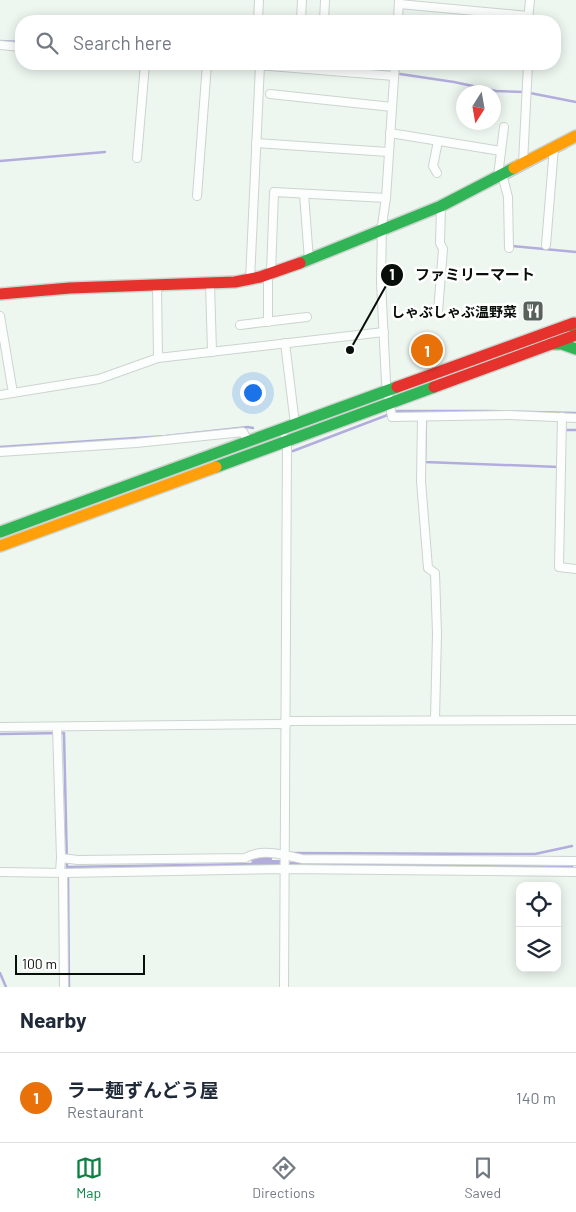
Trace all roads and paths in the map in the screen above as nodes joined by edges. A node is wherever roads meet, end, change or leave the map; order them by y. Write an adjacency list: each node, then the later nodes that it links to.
1 (259, 0): 7 (street)
2 (302, 0): 8 (street)
3 (326, 0): 9 (street)
4 (530, 0): 12 (street)
5 (399, 2): 6 (street); 10 (street)
6 (437, 4): 11 (street)
7 (258, 15)
8 (301, 15)
9 (325, 15)
10 (398, 15)
11 (508, 15)
12 (528, 15)
13 (0, 45): 14 (street)
14 (15, 46)
15 (144, 70): 32 (street)
16 (207, 70): 37 (street)
17 (257, 70): 28 (street)
18 (350, 70): 21 (street)
19 (394, 70): 21 (street)
20 (528, 70): 33 (street)
21 (394, 76): 23 (street)
22 (270, 94): 23 (street)
23 (392, 107): 25 (street)
24 (504, 127): 30 (street)
25 (390, 133): 27 (street); 31 (street)
26 (576, 136): 29 (main road)
27 (438, 141): 30 (street); 34 (street)
28 (256, 143): 31 (street); 45 (street)
29 (554, 147): 33 (main road); 41 (street)
30 (501, 151): 35 (street)
31 (388, 152): 38 (street)
32 (137, 158)
33 (523, 163): 35 (main road)
34 (438, 173)
35 (500, 175): 39 (main road); 42 (street)
36 (304, 194): 38 (street); 43 (street); 44 (street)
37 (197, 196)
38 (386, 198): 40 (street)
39 (441, 206): 40 (main road); 49 (street)
40 (383, 231): 43 (main road); 55 (street)
41 (546, 245)
42 (509, 248)
43 (309, 260): 44 (main road)
44 (269, 274): 45 (main road); 52 (street)
45 (250, 280): 46 (main road)
46 (210, 283): 47 (main road); 60 (street)
47 (157, 285): 48 (main road); 61 (street)
48 (0, 294)
49 (438, 312)
50 (0, 316): 63 (street)
51 (307, 317): 52 (street)
52 (268, 322): 54 (street)
53 (573, 324): 62 (main road)
54 (240, 325)
55 (384, 332): 57 (street); 62 (street)
56 (576, 335): 58 (main road)
57 (285, 343): 60 (street); 69 (street)
58 (551, 344): 59 (main road); 65 (main road)
59 (576, 348)
60 (212, 352): 61 (street)
61 (158, 358): 63 (street)
62 (388, 391): 65 (street); 69 (main road)
63 (12, 393): 64 (street)
64 (0, 395)
65 (391, 411): 67 (street); 71 (main road)
66 (562, 417): 67 (street); 68 (street); 76 (street)
67 (422, 418): 77 (street)
68 (576, 418)
69 (295, 424): 70 (main road)
70 (282, 429): 71 (street); 72 (main road)
71 (286, 440): 75 (main road); 79 (street)
72 (248, 441): 73 (street); 74 (main road)
73 (0, 452)
74 (0, 532)
75 (0, 546)
76 (576, 569)
77 (435, 719): 78 (street); 79 (street)
78 (576, 720)
79 (286, 722): 81 (street); 84 (street)
80 (0, 727): 81 (street)
81 (57, 731): 82 (street)
82 (66, 858): 84 (street); 87 (street)
83 (576, 861): 84 (street)
84 (284, 863): 86 (street); 87 (street); 89 (street)
85 (1, 872): 87 (street)
86 (576, 872)
87 (65, 873): 88 (street)
88 (64, 987)
89 (284, 987)

